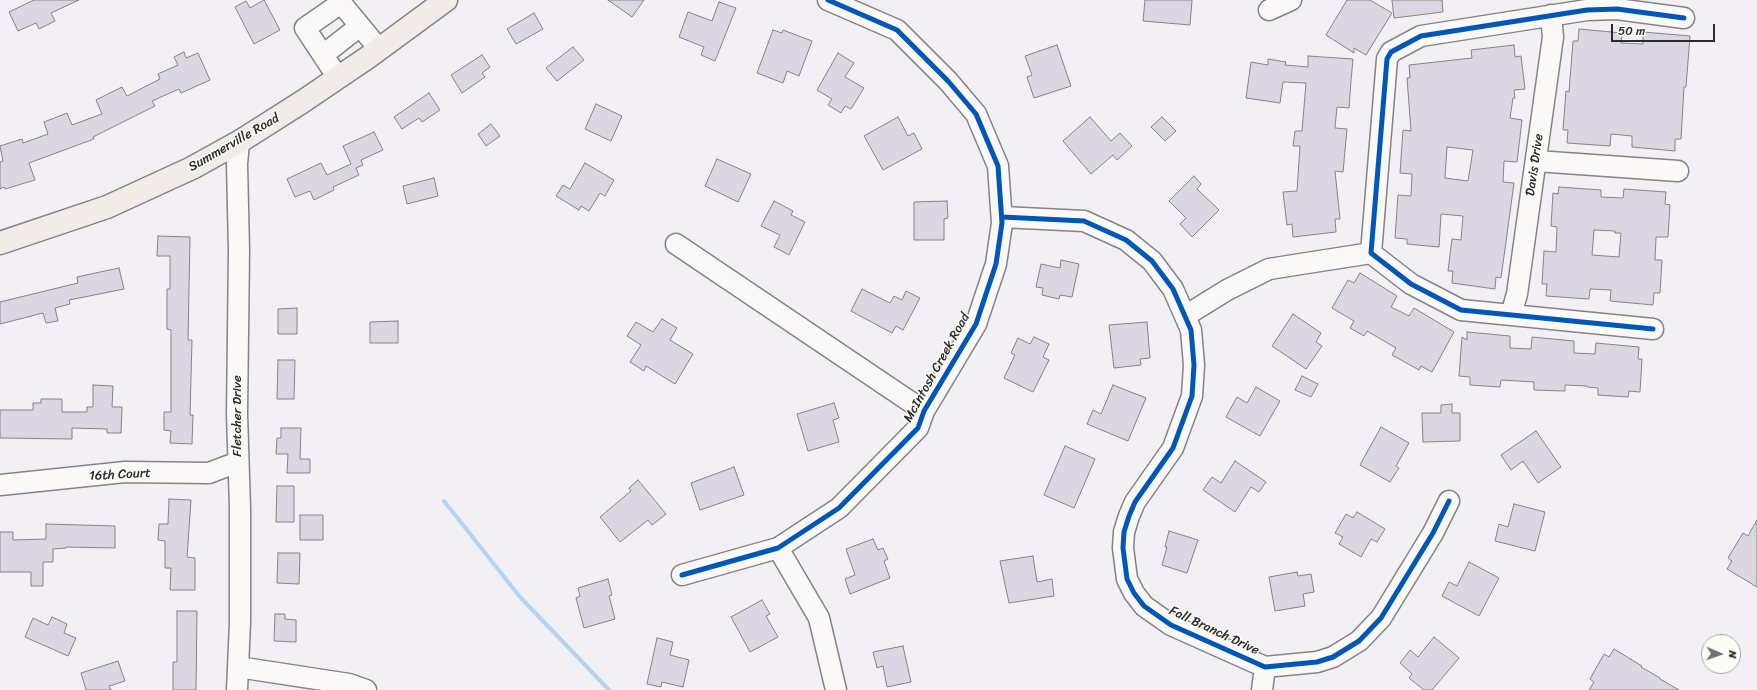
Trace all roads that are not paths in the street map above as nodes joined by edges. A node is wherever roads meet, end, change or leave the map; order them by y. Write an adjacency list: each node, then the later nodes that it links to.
1 (446, 0): 8 (main road, Summerville Road)
2 (828, 0): 14 (street, McIntosh Creek Road)
3 (1291, 0): 4 (street)
4 (1269, 10)
5 (1551, 15): 6 (street); 12 (street, Davis Drive); 17 (street)
6 (1684, 18)
7 (360, 26): 8 (street); 9 (street); 9 (street)
8 (379, 50): 10 (main road, Summerville Road)
9 (323, 55): 10 (street)
10 (338, 78): 11 (main road, Summerville Road)
11 (239, 142): 15 (main road, Summerville Road); 22 (street, Fletcher Drive)
12 (1536, 161): 13 (street); 18 (street, Davis Drive)
13 (1678, 171)
14 (1002, 217): 19 (street, Fall Branch Drive); 21 (street, McIntosh Creek Road)
15 (0, 243)
16 (676, 244): 21 (street)
17 (1371, 254): 18 (street); 19 (street)
18 (1511, 315): 20 (street)
19 (1185, 316): 28 (street, Fall Branch Drive)
20 (1653, 329)
21 (924, 411): 25 (street, McIntosh Creek Road)
22 (238, 462): 23 (street, 16th Court); 27 (street, Fletcher Drive)
23 (0, 485)
24 (1448, 501): 28 (street, Fall Branch Drive)
25 (778, 548): 26 (street, McIntosh Creek Road); 31 (street)
26 (682, 575)
27 (238, 667): 29 (street, Fletcher Drive); 30 (street)
28 (1265, 668): 32 (street)
29 (238, 690)
30 (366, 690)
31 (836, 690)
32 (1262, 690)

